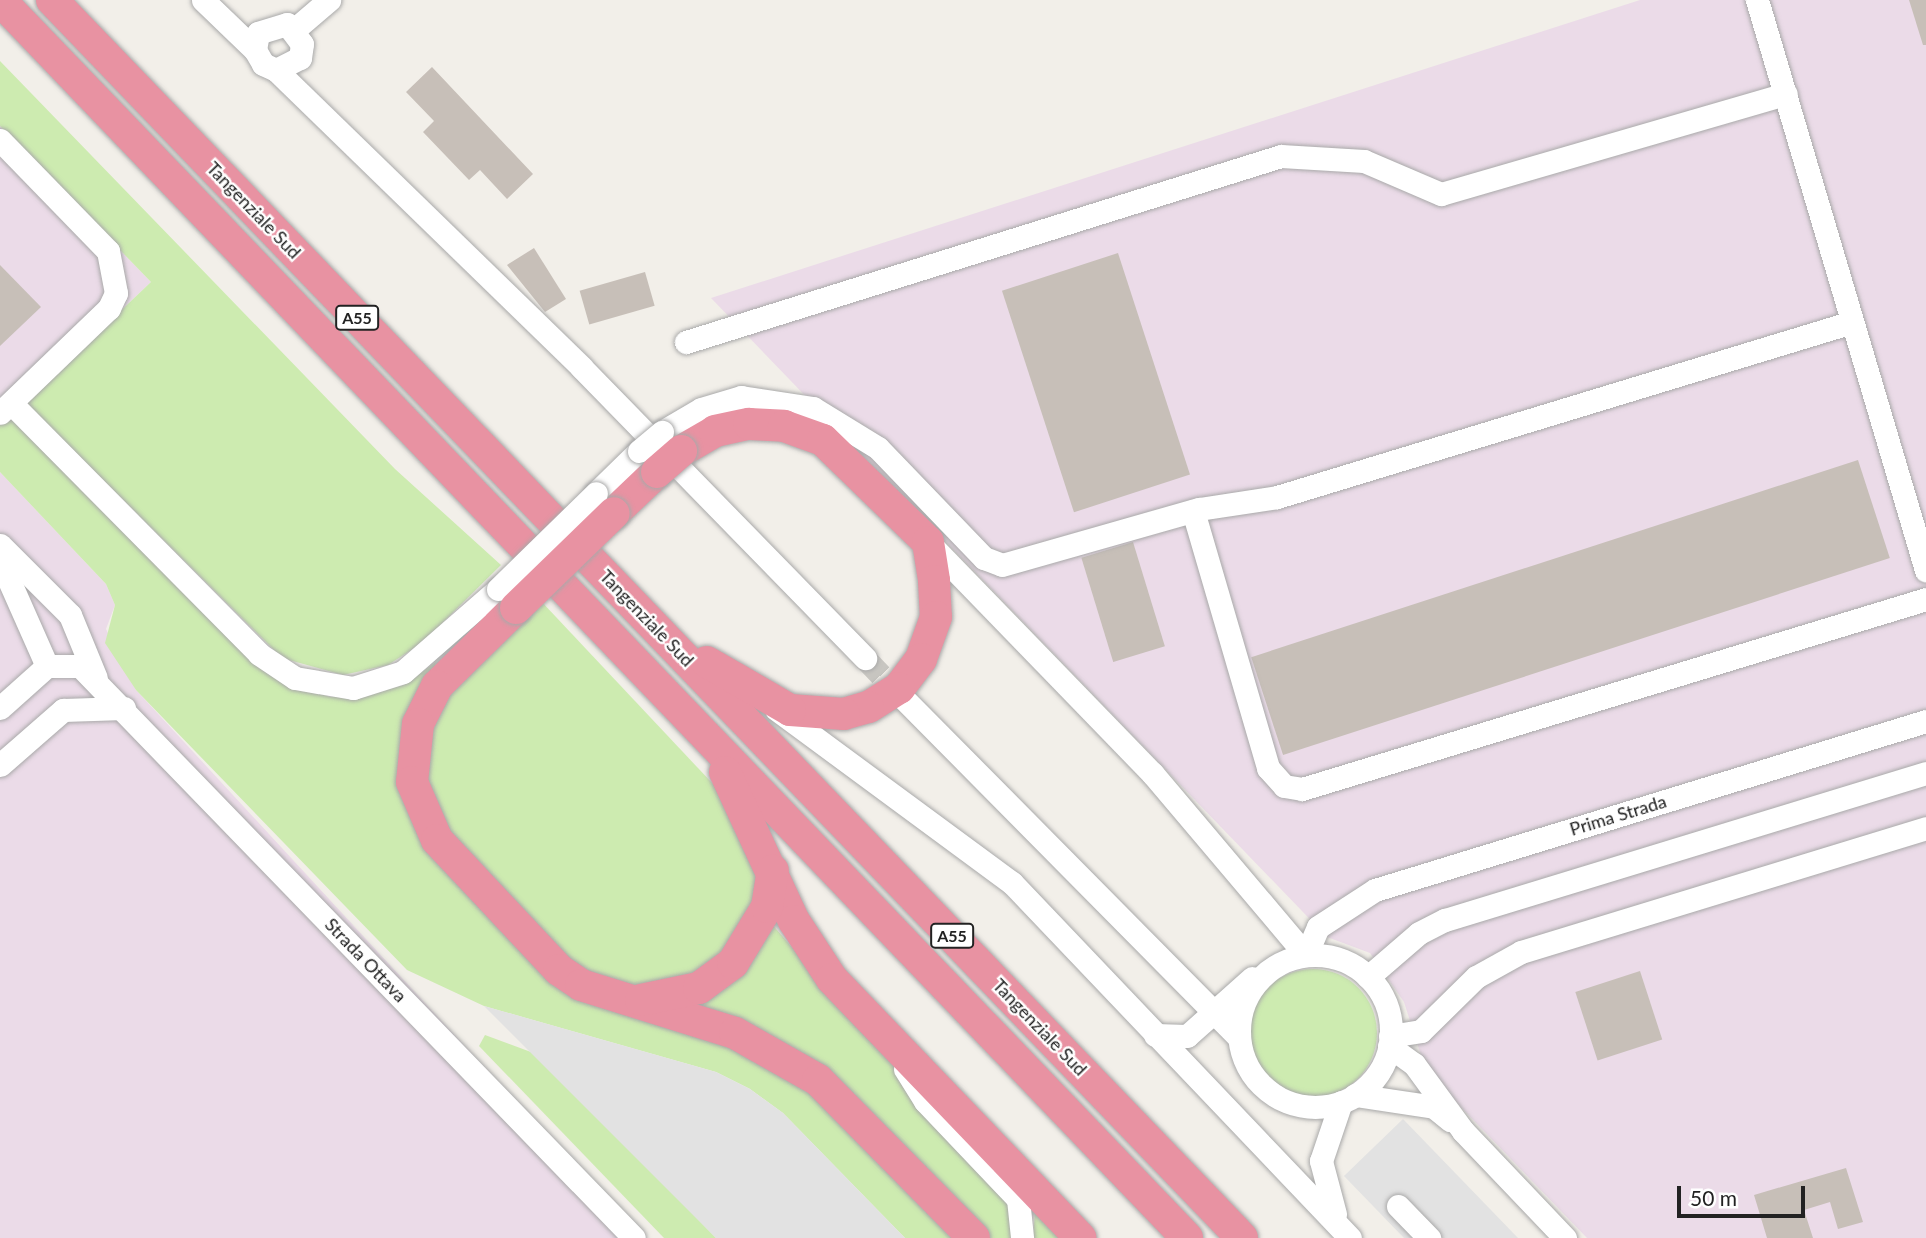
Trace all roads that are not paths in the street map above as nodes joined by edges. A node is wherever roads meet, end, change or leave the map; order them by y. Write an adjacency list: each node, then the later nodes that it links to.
1 (0, 0): 31 (highway, Tangenziale Sud / A55)
2 (52, 0): 22 (highway, Tangenziale Sud / A55)
3 (203, 0): 7 (street)
4 (329, 0): 6 (street)
5 (1757, 0): 9 (street)
6 (295, 29): 7 (street); 8 (street)
7 (255, 50): 8 (street)
8 (276, 70): 23 (street)
9 (1786, 94): 11 (street); 12 (street)
10 (0, 140): 13 (street)
11 (1849, 323): 15 (street); 19 (street)
12 (686, 342)
13 (6, 408): 20 (street)
14 (672, 441): 15 (street); 16 (highway); 20 (highway, bridge)
15 (1193, 511): 21 (street)
16 (928, 542): 26 (highway); 36 (street)
17 (0, 545): 25 (street, Strada Ottava)
18 (0, 560): 24 (street)
19 (1926, 570)
20 (507, 599): 38 (highway)
21 (1926, 599)
22 (663, 634): 26 (highway); 53 (highway, Tangenziale Sud / A55)
23 (865, 658)
24 (56, 664): 25 (street, Strada Ottava); 28 (street)
25 (97, 681): 29 (street, Strada Ottava)
26 (764, 699): 40 (street)
27 (904, 699): 39 (street)
28 (0, 708)
29 (124, 708): 32 (street); 48 (street, Strada Ottava)
30 (1926, 721): 36 (street, Prima Strada)
31 (705, 734): 35 (highway); 52 (highway, Tangenziale Sud / A55)
32 (0, 765)
33 (1926, 773): 37 (street)
34 (1926, 828): 43 (street)
35 (773, 870): 38 (highway); 42 (highway)
36 (1296, 953): 37 (street); 39 (street); 41 (street)
37 (1368, 977): 43 (street)
38 (631, 1000): 49 (highway)
39 (1215, 1011): 40 (street); 41 (street)
40 (1155, 1035): 47 (street)
41 (1239, 1037): 44 (street)
42 (887, 1040): 50 (street); 51 (highway)
43 (1390, 1041): 44 (street); 45 (street)
44 (1348, 1099): 45 (street); 47 (street)
45 (1463, 1131): 55 (street)
46 (1398, 1206): 54 (street)
47 (1347, 1235)
48 (634, 1238)
49 (974, 1238)
50 (1022, 1238)
51 (1080, 1238)
52 (1187, 1238)
53 (1242, 1238)
54 (1429, 1238)
55 (1565, 1238)

